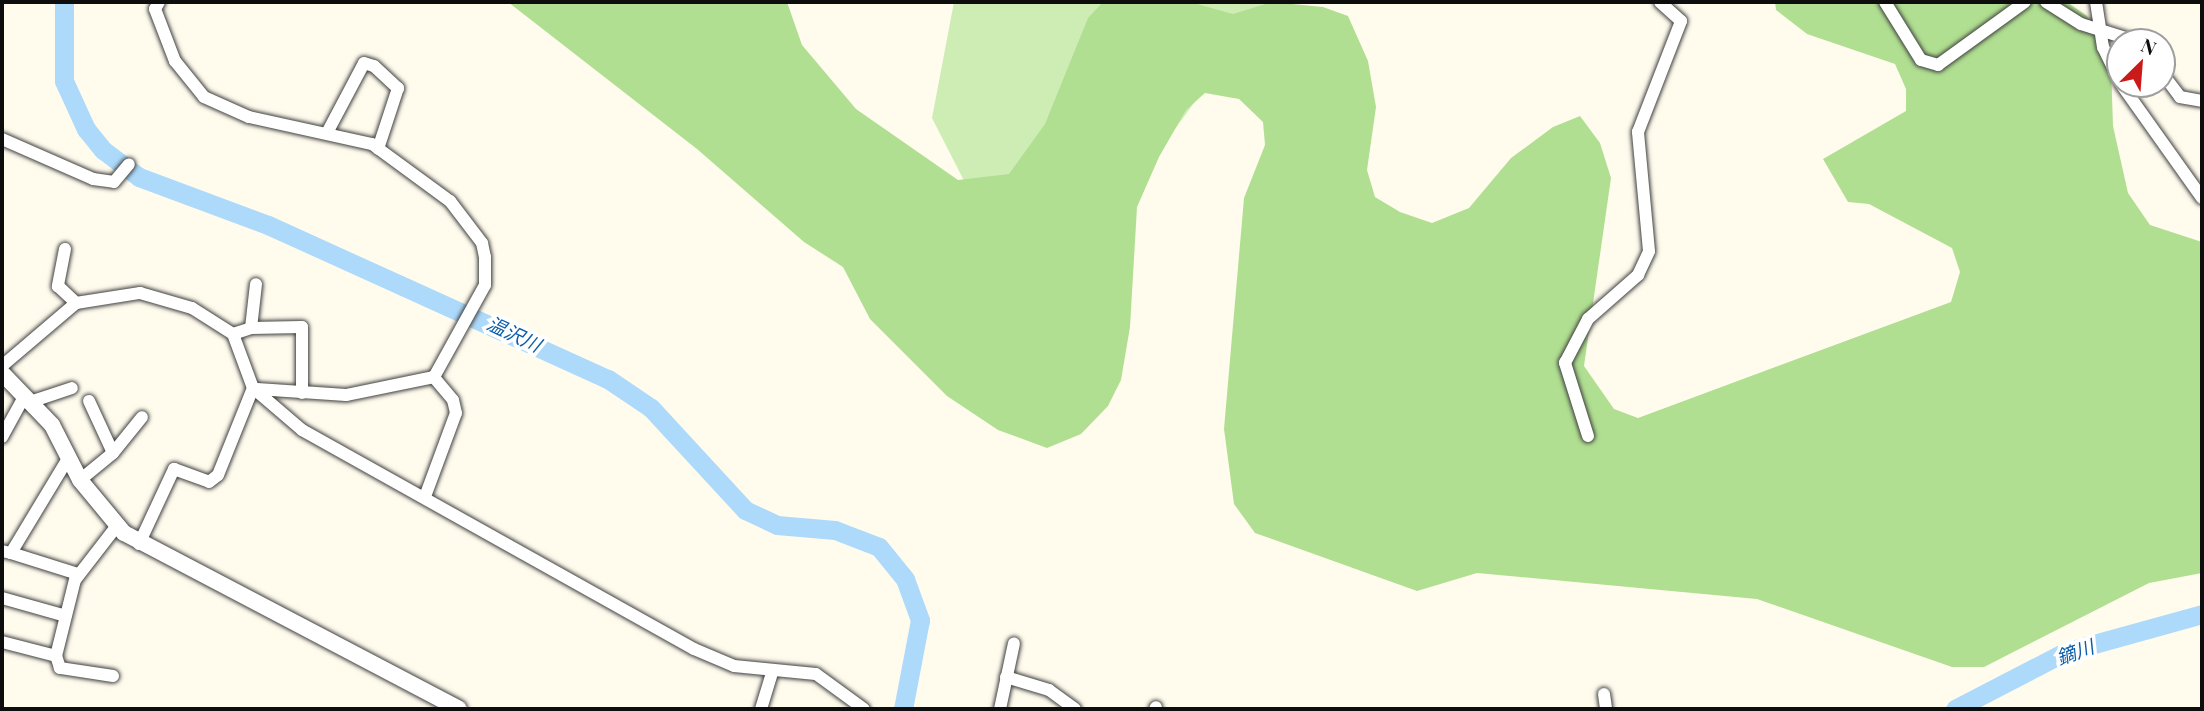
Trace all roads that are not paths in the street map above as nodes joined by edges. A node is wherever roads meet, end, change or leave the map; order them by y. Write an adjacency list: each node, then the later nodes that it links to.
1 (159, 2): 13 (street)
2 (1660, 2): 32 (street)
3 (1885, 2): 4 (street)
4 (2025, 2)
5 (2046, 2): 7 (street)
6 (2096, 2): 7 (street)
7 (2098, 27): 8 (street); 9 (street)
8 (2106, 30)
9 (2106, 46)
10 (2176, 93): 12 (street)
11 (2132, 98): 17 (street)
12 (2202, 101)
13 (327, 133): 15 (street); 15 (street)
14 (2, 139): 16 (street)
15 (378, 149): 25 (street)
16 (129, 164)
17 (2202, 198)
18 (65, 249): 20 (street)
19 (256, 284): 21 (street)
20 (76, 303): 22 (street); 23 (street)
21 (251, 328): 22 (street); 28 (street)
22 (233, 334): 27 (street)
23 (2, 366)
24 (2, 373): 29 (street)
25 (435, 377): 28 (street); 37 (street)
26 (72, 388): 29 (street)
27 (253, 388): 28 (street); 37 (street); 39 (street)
28 (302, 393)
29 (27, 400): 33 (street); 35 (street)
30 (89, 401): 34 (street)
31 (142, 417): 34 (street)
32 (1588, 436)
33 (2, 437)
34 (113, 453): 36 (street)
35 (69, 457): 36 (street); 40 (street)
36 (80, 480): 38 (street)
37 (426, 494): 47 (street)
38 (116, 527): 39 (street); 41 (street)
39 (139, 544): 51 (street)
40 (6, 552): 41 (street)
41 (78, 573): 43 (street)
42 (2, 598): 43 (street)
43 (66, 616): 46 (street)
44 (2, 642): 46 (street)
45 (1014, 643): 49 (street)
46 (56, 656): 48 (street)
47 (772, 674): 52 (street); 53 (street)
48 (113, 676)
49 (1006, 677): 54 (street); 55 (street)
50 (1604, 694): 56 (street)
51 (459, 709)
52 (761, 709)
53 (864, 709)
54 (1000, 709)
55 (1075, 709)
56 (1606, 709)

